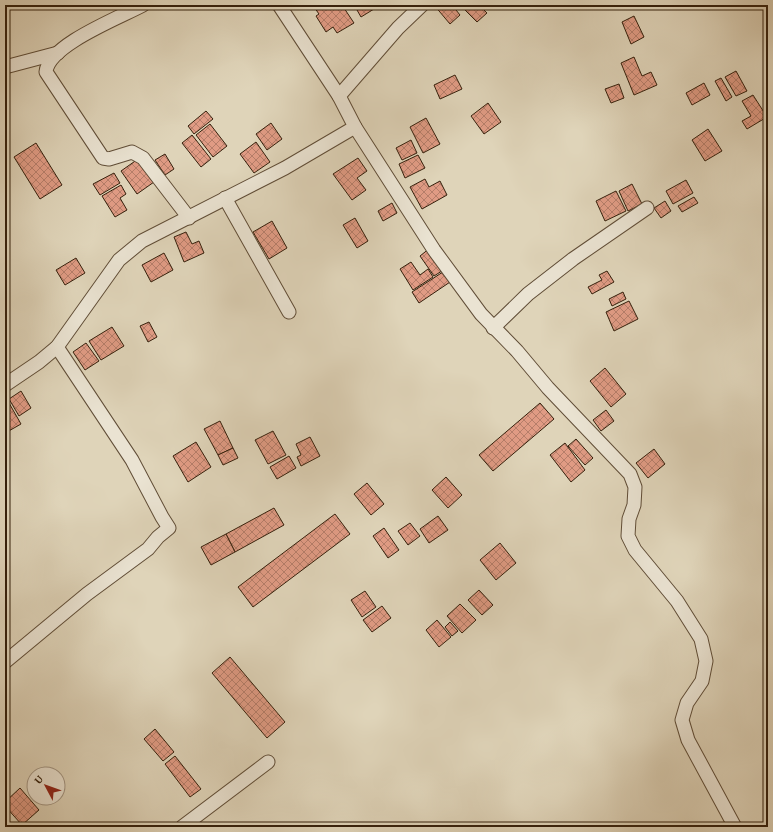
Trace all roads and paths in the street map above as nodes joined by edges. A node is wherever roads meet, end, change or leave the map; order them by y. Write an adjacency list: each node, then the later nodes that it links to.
1 (143, 5): 4 (street)
2 (279, 5): 6 (street)
3 (422, 5): 6 (street)
4 (58, 53): 5 (street); 10 (street)
5 (5, 67)
6 (339, 96): 7 (street)
7 (355, 127): 8 (street); 12 (street)
8 (225, 198): 10 (street); 11 (street)
9 (647, 208): 12 (street)
10 (189, 218): 13 (street)
11 (289, 312)
12 (493, 328): 17 (street)
13 (57, 347): 14 (street); 15 (street)
14 (5, 385)
15 (5, 662)
16 (268, 762): 18 (street)
17 (731, 826)
18 (182, 827)

